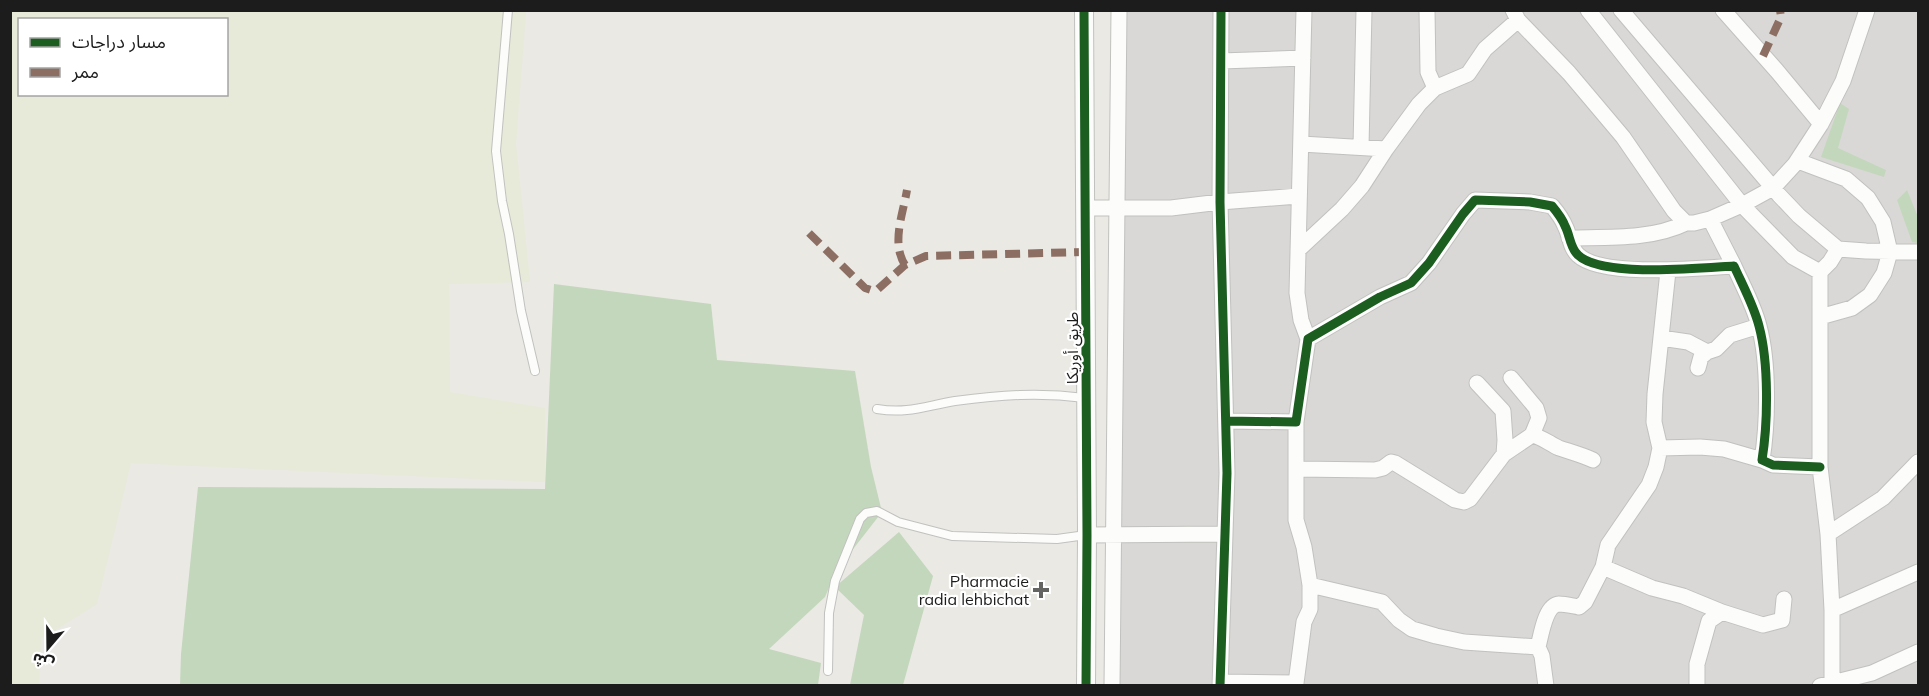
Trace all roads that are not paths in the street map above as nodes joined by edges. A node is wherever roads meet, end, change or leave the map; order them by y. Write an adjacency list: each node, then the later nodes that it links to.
1 (508, 10): 43 (lane)
2 (1084, 10): 25 (street, طريق أوريكا)
3 (1119, 10): 26 (street)
4 (1221, 10): 14 (street)
5 (1304, 10): 13 (street)
6 (1364, 10): 18 (street)
7 (1427, 10): 15 (street)
8 (1588, 10): 24 (street)
9 (1621, 10): 21 (street)
10 (1723, 10): 16 (street)
11 (1867, 10): 16 (street)
12 (1516, 15): 15 (street); 28 (street)
13 (1303, 58): 14 (street); 17 (street)
14 (1221, 61): 23 (street)
15 (1435, 88): 19 (street)
16 (1821, 124): 20 (street)
17 (1301, 144): 18 (street); 22 (street)
18 (1361, 147): 19 (street)
19 (1386, 149): 31 (street)
20 (1798, 161): 21 (street); 32 (street)
21 (1773, 188): 24 (street); 30 (street)
22 (1298, 196): 23 (street); 31 (street)
23 (1220, 202): 26 (street); 48 (street)
24 (1742, 205): 27 (street); 36 (street)
25 (1086, 208): 26 (street); 46 (street, طريق أوريكا)
26 (1115, 208): 61 (street)
27 (1710, 219): 28 (street); 34 (street)
28 (1686, 223): 29 (street)
29 (1569, 238): 35 (street); 40 (street)
30 (1838, 249): 32 (street); 36 (street)
31 (1298, 250): 40 (street)
32 (1890, 252): 33 (street); 37 (street)
33 (1918, 252)
34 (1734, 267): 35 (street); 38 (street)
35 (1668, 271): 39 (street)
36 (1820, 272): 37 (street)
37 (1820, 317): 56 (street)
38 (1759, 326): 41 (street); 54 (street)
39 (1661, 338): 41 (street); 51 (street)
40 (1308, 339): 49 (street)
41 (1707, 352): 42 (street)
42 (1698, 368)
43 (535, 371)
44 (1511, 378): 50 (street)
45 (1477, 383): 52 (street)
46 (1087, 398): 47 (lane); 60 (street, طريق أوريكا)
47 (877, 409)
48 (1227, 421): 49 (street); 58 (street)
49 (1296, 422): 57 (street)
50 (1532, 435): 52 (street); 53 (street)
51 (1660, 448): 54 (street); 62 (street)
52 (1504, 454): 57 (street)
53 (1593, 460)
54 (1762, 460): 56 (street)
55 (1918, 462): 59 (street)
56 (1820, 466): 59 (street)
57 (1296, 469): 64 (street)
58 (1225, 534): 61 (street); 71 (street)
59 (1828, 534): 66 (street)
60 (1087, 535): 61 (street); 70 (lane); 74 (street, طريق أوريكا)
61 (1115, 535): 75 (street)
62 (1603, 567): 67 (street); 68 (street)
63 (1918, 572): 66 (street)
64 (1311, 585): 68 (street); 72 (street)
65 (1784, 599): 67 (street)
66 (1832, 610): 73 (street)
67 (1722, 612): 77 (street)
68 (1538, 647): 76 (street)
69 (1918, 652): 73 (street)
70 (828, 672)
71 (1220, 684): 72 (street)
72 (1296, 684)
73 (1828, 685)
74 (1086, 686)
75 (1112, 686)
76 (1546, 686)
77 (1697, 686)

